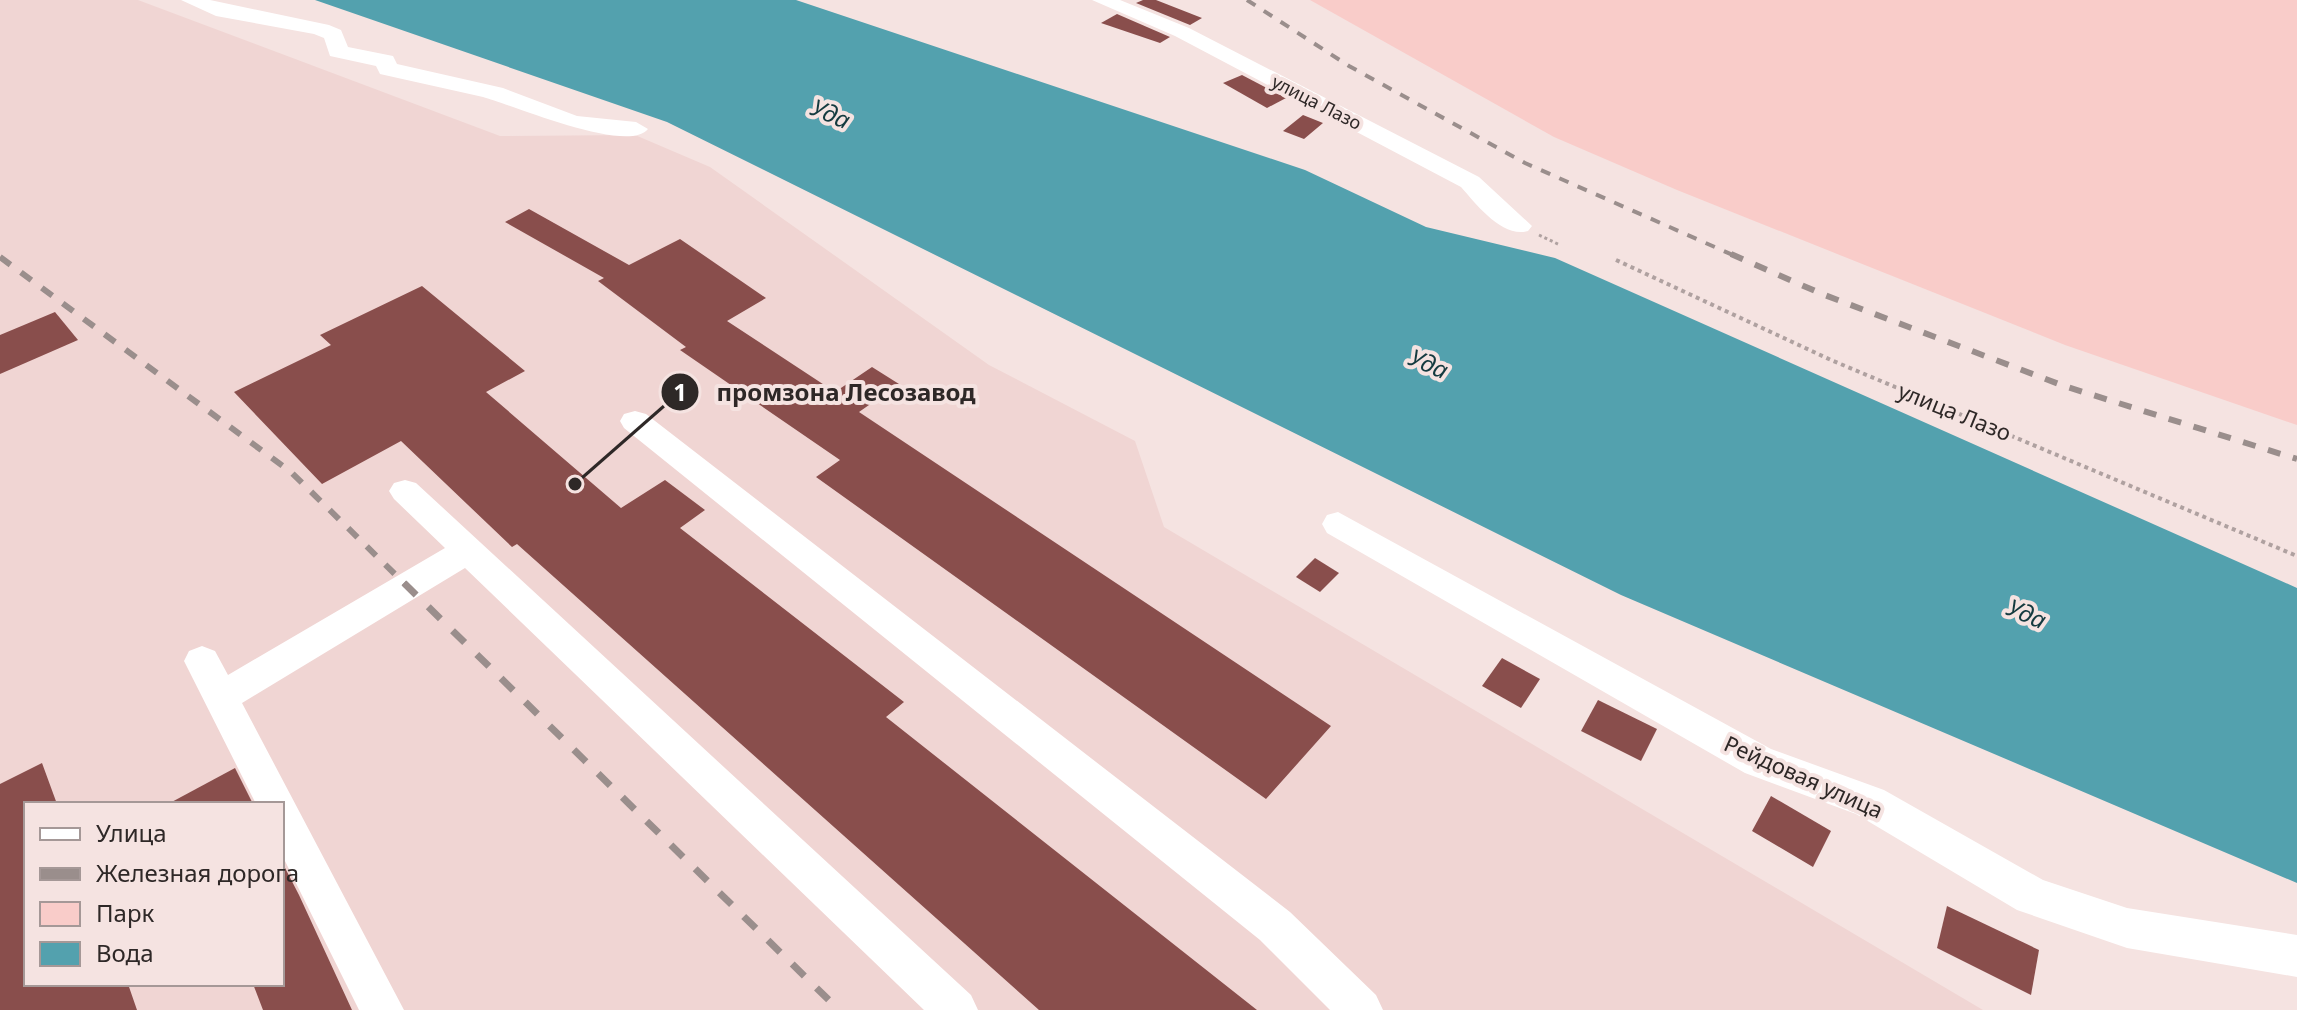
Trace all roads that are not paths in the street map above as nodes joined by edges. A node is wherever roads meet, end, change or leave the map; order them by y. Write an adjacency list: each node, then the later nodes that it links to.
1 (191, 0): 3 (street)
2 (1102, 0): 4 (street, улица Лазо)
3 (636, 129)
4 (1519, 226)
5 (635, 421): 16 (street)
6 (405, 491): 8 (street)
7 (1338, 524): 13 (street, Рейдовая улица)
8 (467, 551): 10 (street); 15 (street)
9 (202, 661): 10 (street)
10 (221, 697): 11 (street)
11 (275, 802)
12 (284, 819): 14 (street)
13 (2297, 956)
14 (382, 1010)
15 (956, 1010)
16 (1361, 1010)

